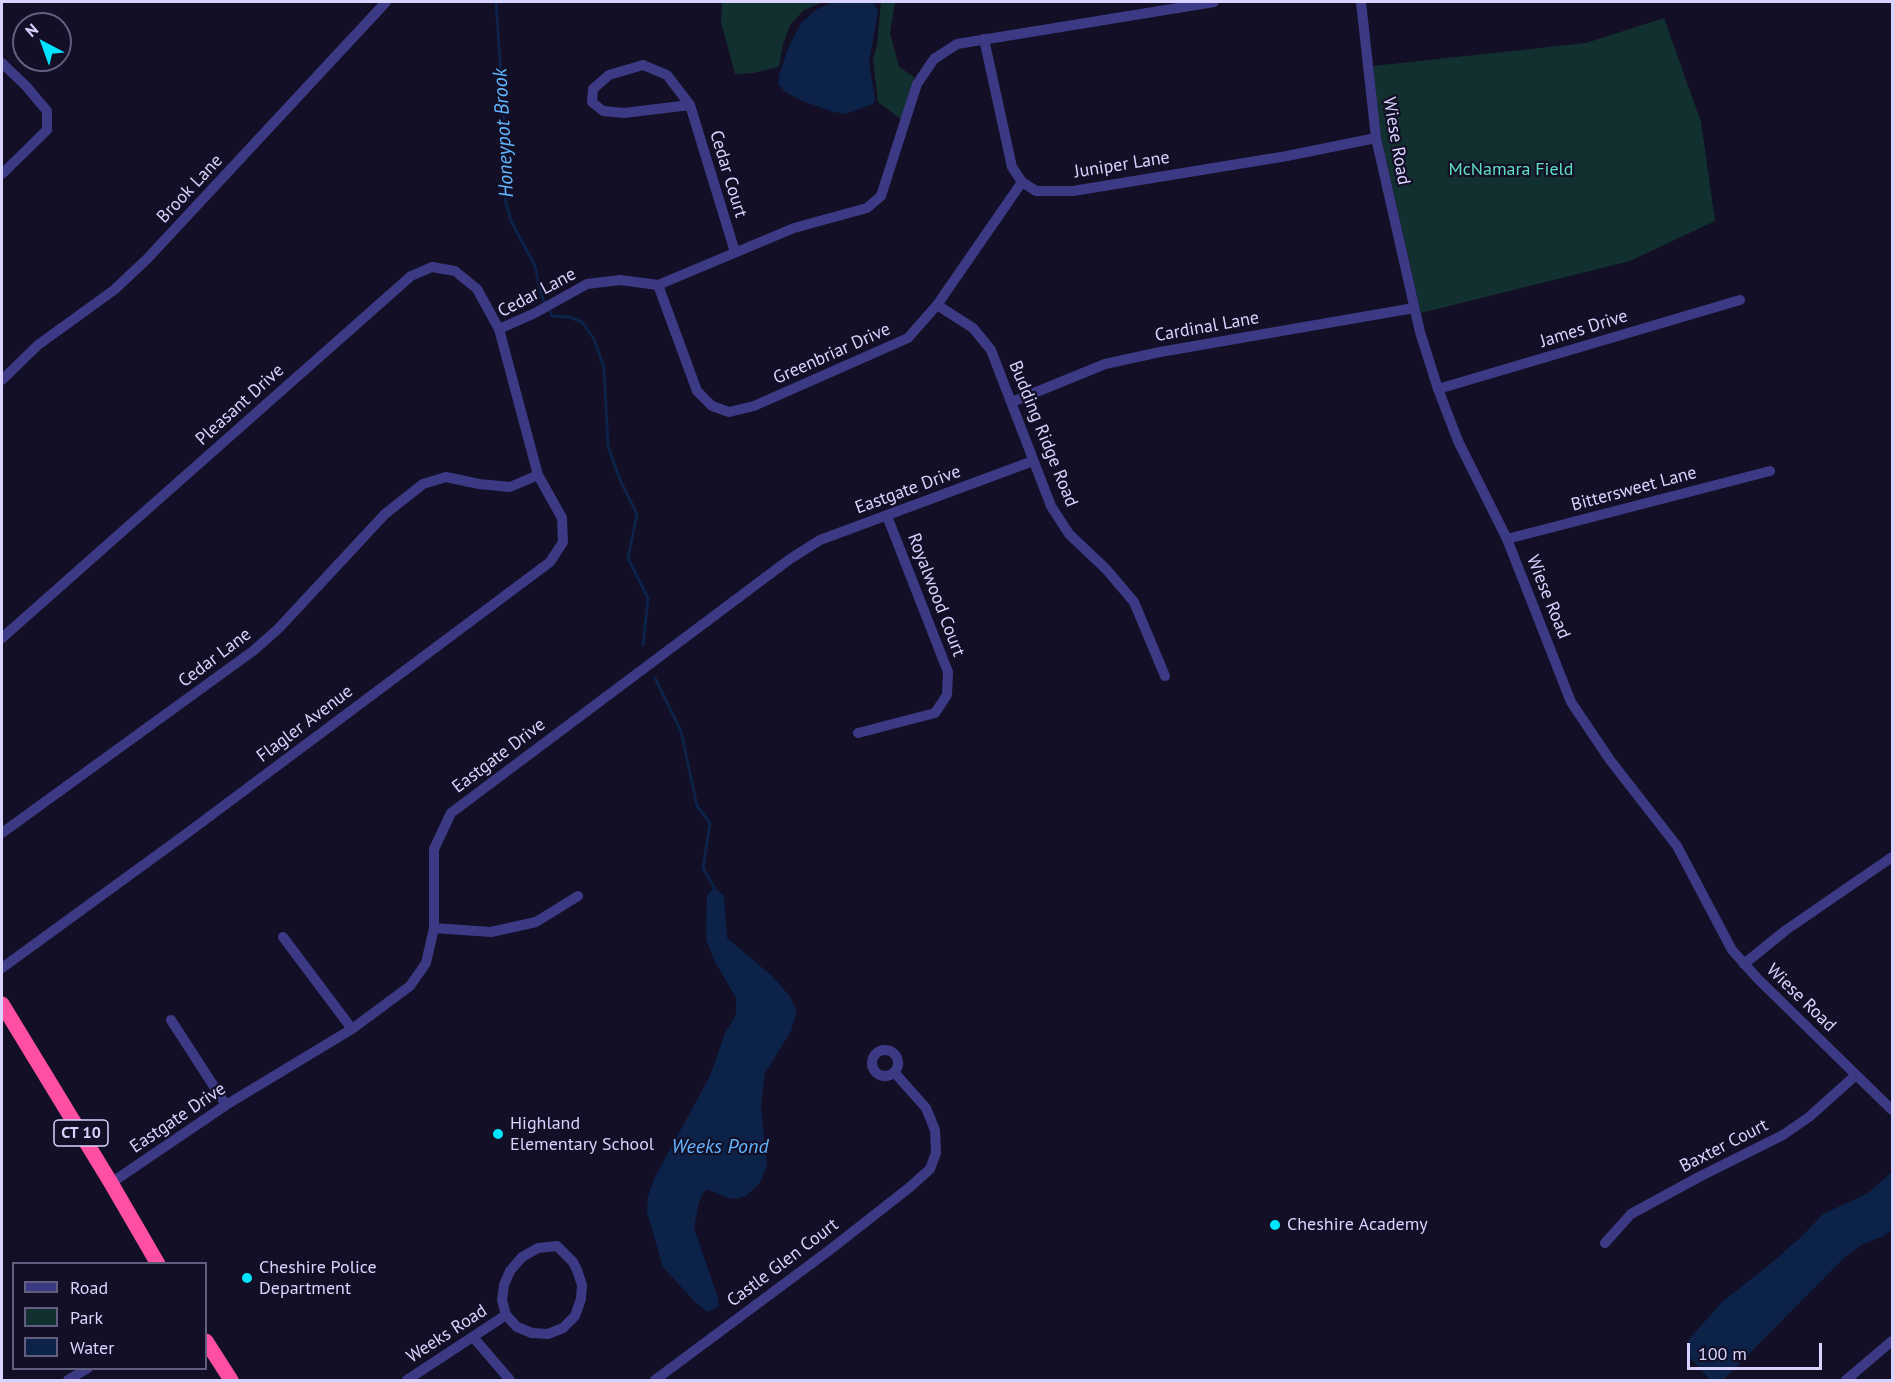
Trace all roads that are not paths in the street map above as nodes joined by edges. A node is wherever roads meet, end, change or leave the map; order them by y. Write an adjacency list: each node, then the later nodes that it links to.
1 (386, 2): 16 (street, Brook Lane)
2 (1214, 2): 4 (street)
3 (1361, 2): 7 (street, Wiese Road)
4 (984, 39): 9 (street); 10 (street)
5 (2, 63): 8 (street)
6 (690, 105): 6 (street, Cedar Court); 10 (street, Cedar Court)
7 (1376, 138): 9 (street, Juniper Lane); 14 (street, Wiese Road)
8 (2, 174)
9 (1022, 182): 13 (street, Greenbriar Drive)
10 (735, 252): 11 (street)
11 (658, 285): 13 (street, Greenbriar Drive); 15 (street, Cedar Lane)
12 (1740, 300): 17 (street, James Drive)
13 (937, 305): 18 (street, Budding Ridge Road)
14 (1414, 308): 17 (street, Wiese Road); 18 (street, Cardinal Lane)
15 (499, 329): 21 (street, Cedar Lane); 24 (street, Pleasant Drive)
16 (2, 380)
17 (1438, 389): 23 (street, Wiese Road)
18 (1012, 402): 19 (street, Budding Ridge Road)
19 (1033, 461): 22 (street, Eastgate Drive); 25 (street, Budding Ridge Road)
20 (1770, 471): 23 (street, Bittersweet Lane)
21 (538, 475): 27 (street, Cedar Lane); 33 (street, Flagler Avenue)
22 (887, 516): 26 (street, Royalwood Court); 30 (street, Eastgate Drive)
23 (1507, 539): 32 (street, Wiese Road)
24 (2, 638)
25 (1165, 676)
26 (858, 733)
27 (2, 833)
28 (1893, 857): 32 (street)
29 (578, 896): 30 (street)
30 (434, 928): 36 (street, Eastgate Drive)
31 (283, 937): 36 (street)
32 (1744, 964): 38 (street, Wiese Road)
33 (2, 968)
34 (2, 1004): 41 (highway, CT 10)
35 (171, 1020): 39 (street)
36 (352, 1029): 39 (street, Eastgate Drive)
37 (894, 1072): 53 (street, Castle Glen Court)
38 (1856, 1075): 40 (street, Wiese Road); 42 (street, Baxter Court)
39 (226, 1106): 41 (street, Eastgate Drive)
40 (1893, 1110)
41 (111, 1183): 43 (highway, CT 10)
42 (1605, 1243)
43 (157, 1262)
44 (506, 1315): 44 (street, Weeks Road); 45 (street, Weeks Road)
45 (473, 1337): 51 (street, Weeks Road); 52 (street)
46 (1893, 1341): 54 (street)
47 (207, 1343): 50 (highway)
48 (85, 1370): 49 (street)
49 (68, 1380)
50 (231, 1380)
51 (407, 1380)
52 (510, 1380)
53 (655, 1380)
54 (1846, 1380)

